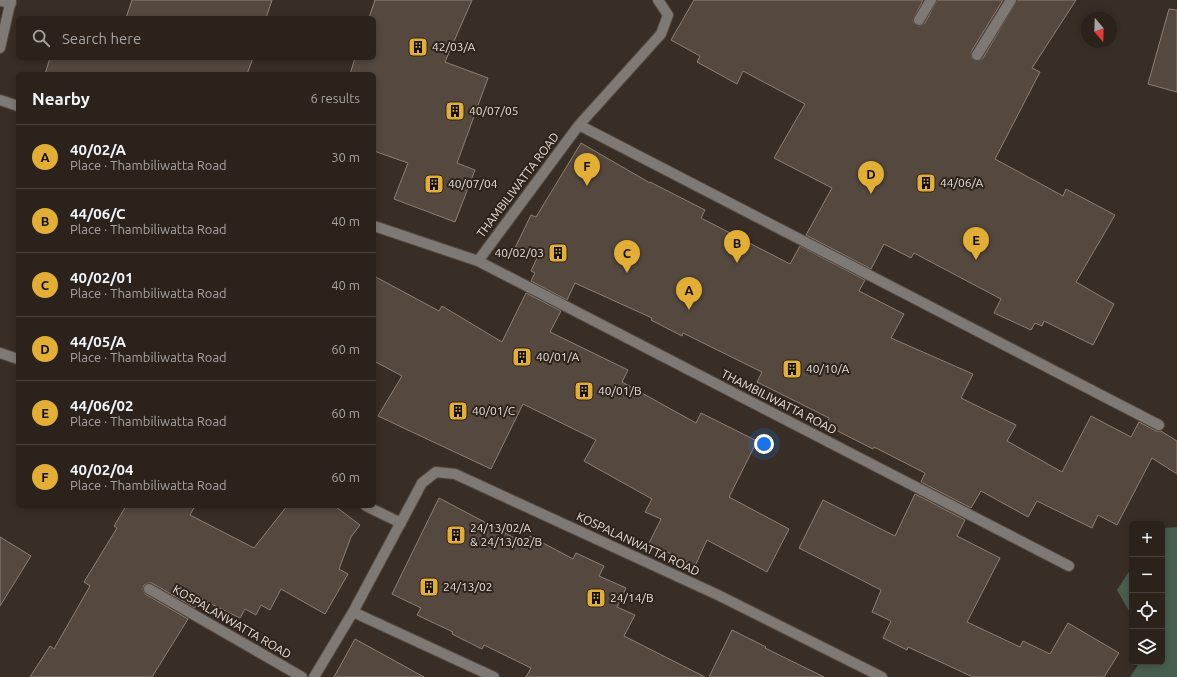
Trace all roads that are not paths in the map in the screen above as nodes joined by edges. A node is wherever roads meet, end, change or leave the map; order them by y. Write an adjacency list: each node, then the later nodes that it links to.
1 (658, 0): 11 (street, THAMBILIWATTA ROAD)
2 (931, 0): 6 (street)
3 (1012, 0): 8 (street)
4 (0, 1): 5 (street)
5 (11, 2): 7 (street)
6 (919, 20)
7 (0, 48)
8 (977, 55)
9 (0, 100): 10 (street)
10 (16, 105)
11 (579, 125): 13 (street, THAMBILIWATTA ROAD); 16 (street)
12 (376, 227): 13 (street, THAMBILIWATTA ROAD)
13 (478, 261): 19 (street, THAMBILIWATTA ROAD)
14 (0, 353): 15 (street)
15 (16, 358)
16 (1159, 425)
17 (370, 508): 18 (street)
18 (401, 524): 21 (street, KOSPALANWATTA ROAD); 25 (street, KOSPALANWATTA ROAD)
19 (1070, 566)
20 (149, 590): 22 (street, KOSPALANWATTA ROAD)
21 (353, 612): 23 (street, KOSPALANWATTA ROAD); 24 (street)
22 (302, 677)
23 (314, 677)
24 (494, 677)
25 (882, 677)

